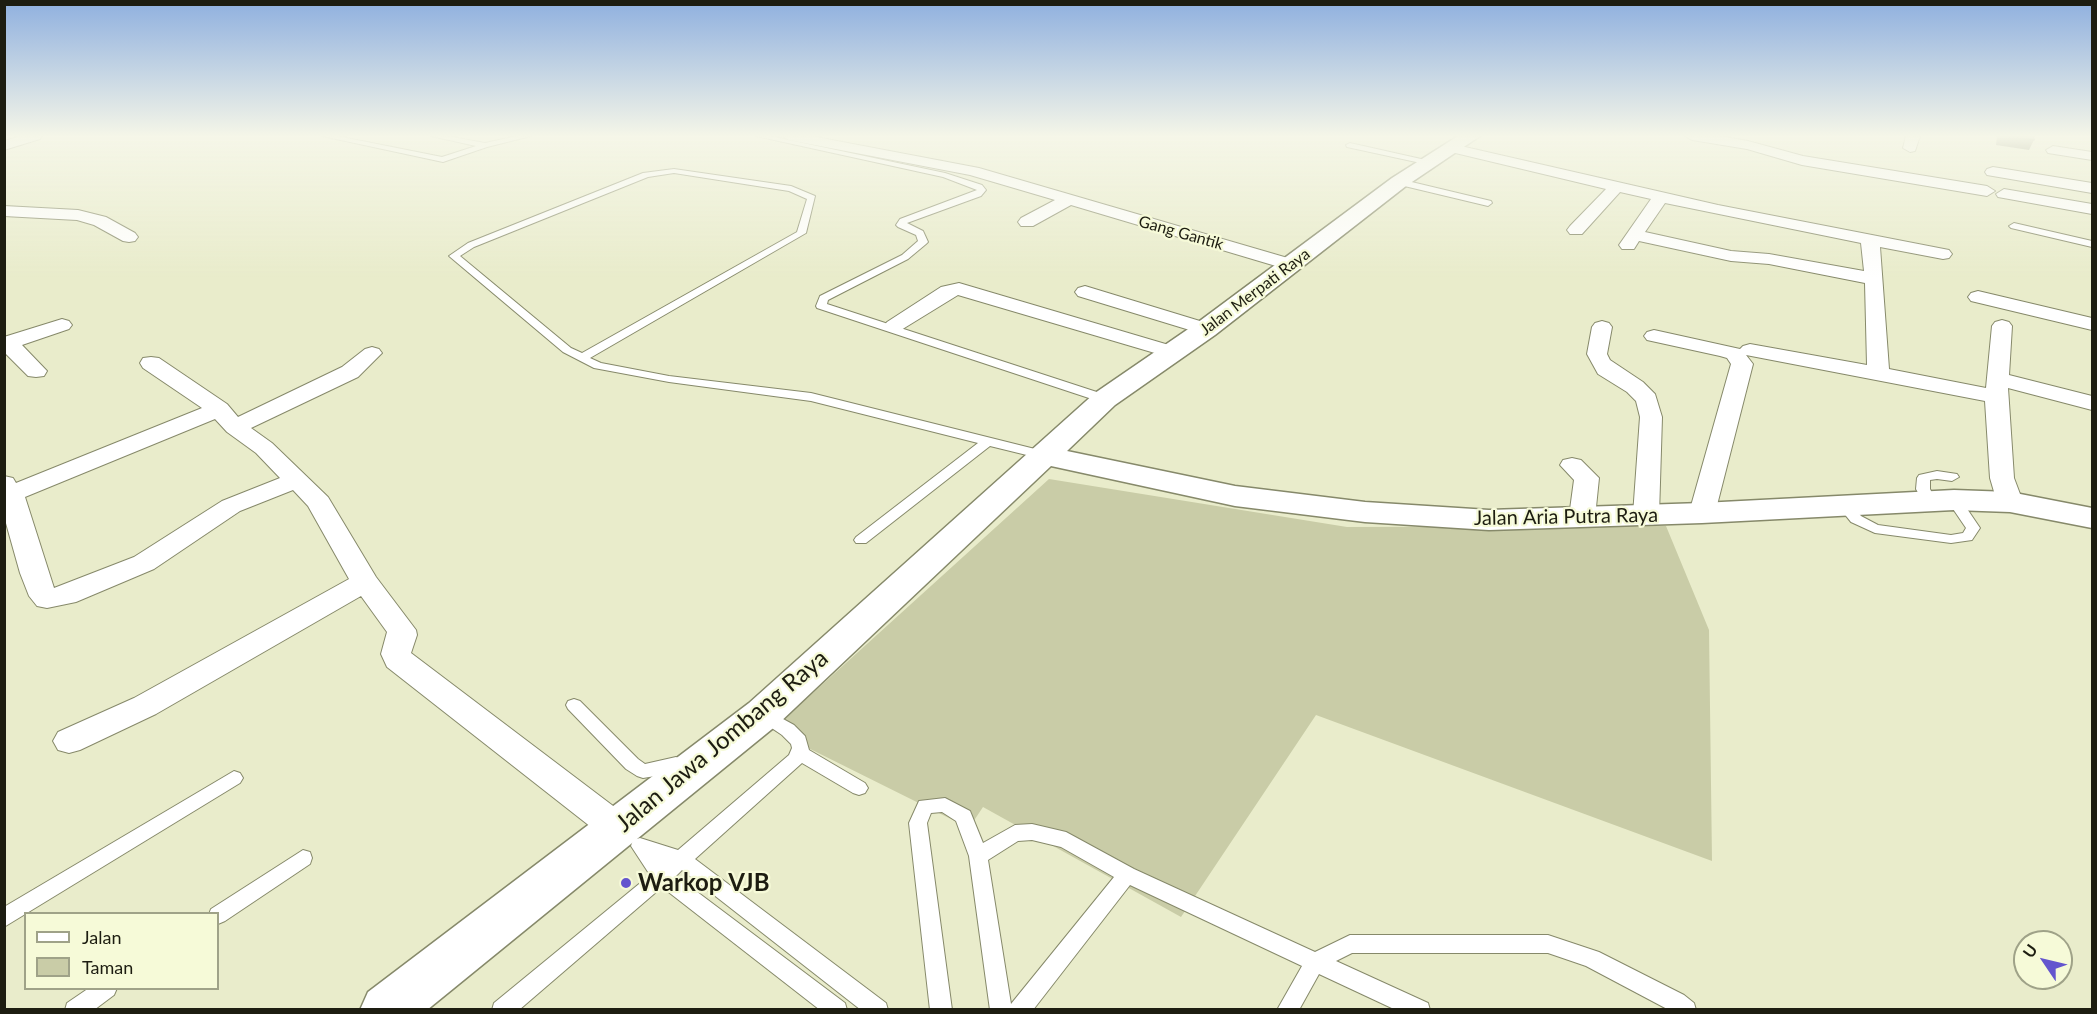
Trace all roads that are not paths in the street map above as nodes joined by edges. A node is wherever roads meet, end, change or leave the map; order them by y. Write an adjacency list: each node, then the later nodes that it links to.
1 (625, 183): 41 (lane)
2 (756, 183): 41 (lane)
3 (969, 183): 46 (lane)
4 (1014, 183): 15 (street, Gang Gantik)
5 (1397, 183): 26 (main road, Jalan Merpati Raya)
6 (1405, 183): 16 (lane)
7 (1603, 183): 10 (street)
8 (1941, 183): 12 (street)
9 (2063, 183): 11 (street)
10 (1616, 187): 14 (street); 21 (street)
11 (2092, 188)
12 (1987, 191)
13 (2004, 194): 17 (street)
14 (1661, 197): 23 (street); 27 (street)
15 (1068, 200): 19 (street); 26 (street, Gang Gantik)
16 (1488, 202)
17 (2092, 210)
18 (4, 211): 22 (street)
19 (1027, 222)
20 (2014, 226): 24 (lane)
21 (1576, 230)
22 (129, 237)
23 (1869, 240): 25 (street); 27 (street)
24 (2092, 244)
25 (1943, 254)
26 (1292, 265): 35 (main road, Jalan Merpati Raya)
27 (1874, 279): 44 (street)
28 (1085, 292): 35 (street)
29 (1978, 297): 30 (street)
30 (2092, 324)
31 (62, 325): 37 (street)
32 (894, 326): 39 (street)
33 (2002, 326): 45 (street)
34 (1602, 327): 58 (street)
35 (1206, 328): 39 (main road, Jalan Merpati Raya)
36 (1654, 336): 57 (street)
37 (4, 345): 43 (street)
38 (1750, 350): 44 (street)
39 (1172, 352): 46 (main road, Jalan Merpati Raya)
40 (372, 353): 48 (street)
41 (582, 358): 49 (lane)
42 (151, 363): 48 (street)
43 (36, 371)
44 (1878, 372): 45 (street)
45 (1997, 389): 47 (street); 55 (street)
46 (1105, 399): 50 (main road, Jalan Merpati Raya)
47 (2092, 403)
48 (227, 418): 52 (street); 53 (street)
49 (988, 441): 50 (lane); 61 (lane)
50 (1043, 454): 59 (main road, Jalan Aria Putra Raya); 64 (main road, Jalan Jawa Jombang Raya)
51 (1572, 465): 59 (street)
52 (297, 480): 53 (street); 62 (street)
53 (8, 488)
54 (1945, 493): 55 (main road, Jalan Aria Putra Raya); 56 (main road, Jalan Aria Putra Raya); 56 (lane)
55 (2010, 502): 60 (main road, Jalan Aria Putra Raya)
56 (1845, 506): 57 (main road, Jalan Aria Putra Raya)
57 (1702, 513): 58 (main road, Jalan Aria Putra Raya)
58 (1646, 515): 59 (main road, Jalan Aria Putra Raya)
59 (1582, 517)
60 (2092, 518)
61 (861, 540)
62 (365, 582): 65 (street); 70 (street)
63 (574, 705): 67 (lane)
64 (763, 714): 66 (lane); 67 (main road, Jalan Jawa Jombang Raya)
65 (69, 741)
66 (799, 753): 69 (lane); 73 (lane)
67 (690, 771): 70 (main road, Jalan Jawa Jombang Raya)
68 (234, 778): 77 (lane)
69 (860, 788)
70 (629, 838): 73 (lane); 75 (lane); 81 (main road, Jalan Jawa Jombang Raya)
71 (978, 856): 74 (lane); 85 (lane); 86 (lane)
72 (303, 858): 76 (lane)
73 (681, 859): 75 (lane); 84 (lane)
74 (1127, 875): 78 (lane); 87 (lane)
75 (662, 876): 82 (lane); 83 (lane)
76 (219, 914)
77 (4, 918)
78 (1315, 962): 88 (lane); 89 (lane); 90 (lane)
79 (104, 990): 80 (lane)
80 (75, 1010)
81 (386, 1010)
82 (502, 1010)
83 (837, 1010)
84 (878, 1010)
85 (941, 1010)
86 (1000, 1010)
87 (1019, 1010)
88 (1287, 1010)
89 (1420, 1010)
90 (1686, 1010)

